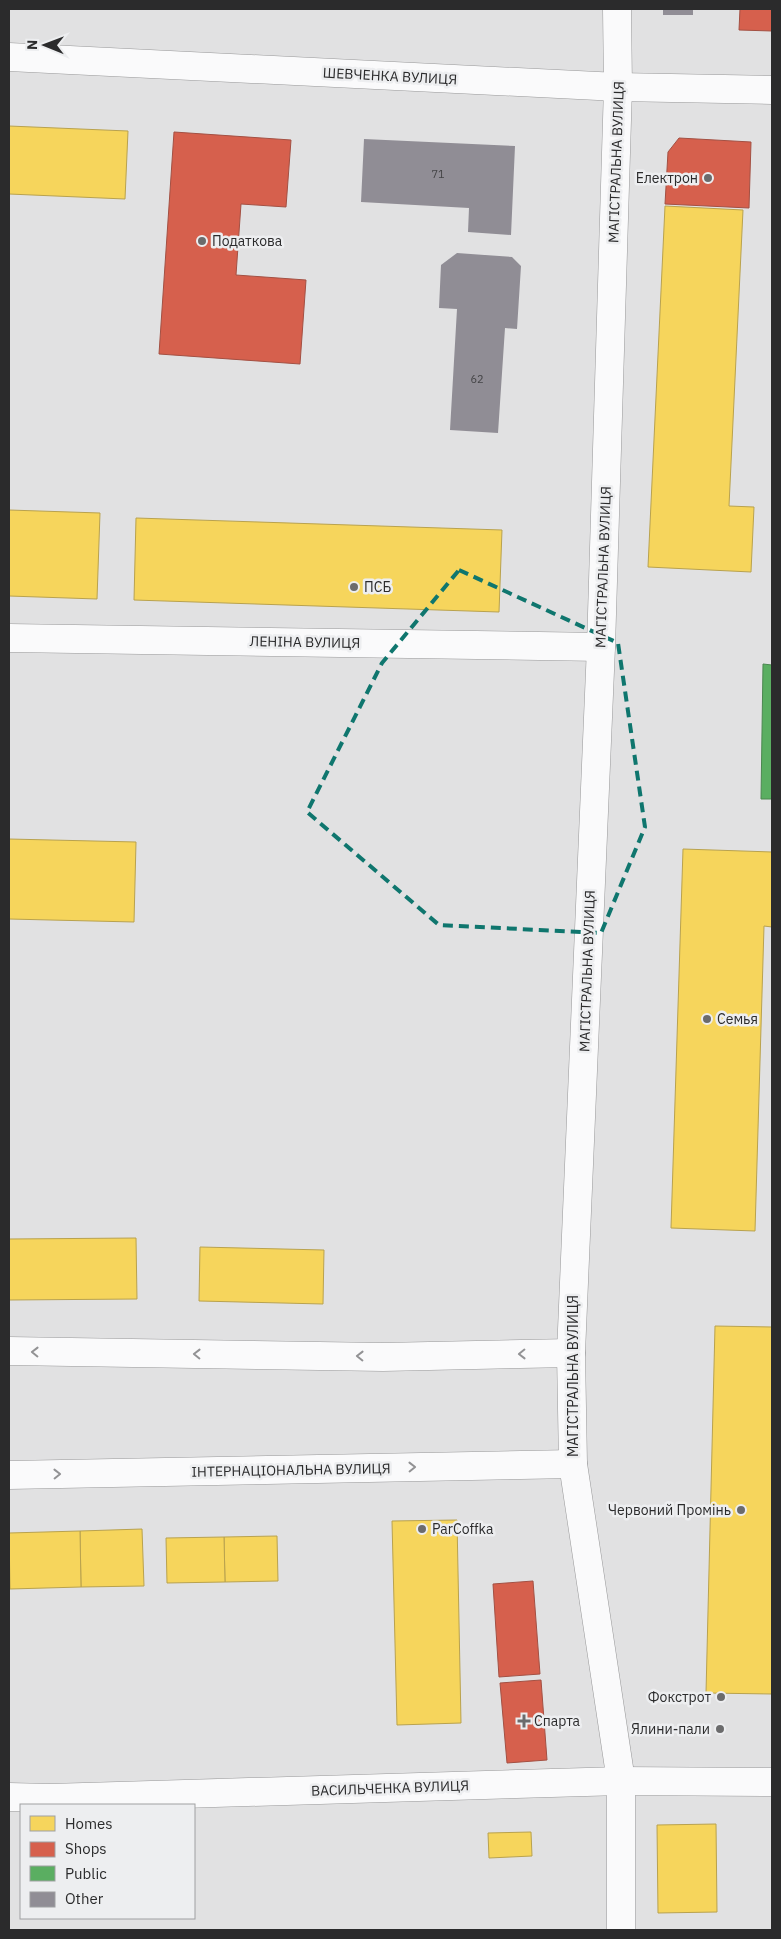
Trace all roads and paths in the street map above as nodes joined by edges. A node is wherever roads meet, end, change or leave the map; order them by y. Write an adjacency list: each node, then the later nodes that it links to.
1 (617, 9): 3 (street, МАГІСТРАЛЬНА ВУЛИЦЯ)
2 (9, 58): 3 (street, ШЕВЧЕНКА ВУЛИЦЯ)
3 (618, 88): 4 (street, ШЕВЧЕНКА ВУЛИЦЯ); 6 (street, МАГІСТРАЛЬНА ВУЛИЦЯ)
4 (772, 90)
5 (9, 638): 6 (street, ЛЕНІНА ВУЛИЦЯ)
6 (601, 647): 8 (street, МАГІСТРАЛЬНА ВУЛИЦЯ)
7 (9, 1351): 8 (street, one-way to 7)
8 (571, 1353): 9 (street, МАГІСТРАЛЬНА ВУЛИЦЯ)
9 (573, 1464): 10 (street, ІНТЕРНАЦІОНАЛЬНА ВУЛИЦЯ, one-way to 9); 11 (street, МАГІСТРАЛЬНА ВУЛИЦЯ)
10 (9, 1475)
11 (622, 1781): 12 (street, ВАСИЛЬЧЕНКА ВУЛИЦЯ); 13 (street, ВАСИЛЬЧЕНКА ВУЛИЦЯ); 14 (street, МАГІСТРАЛЬНА ВУЛИЦЯ)
12 (772, 1782)
13 (9, 1797)
14 (621, 1930)

